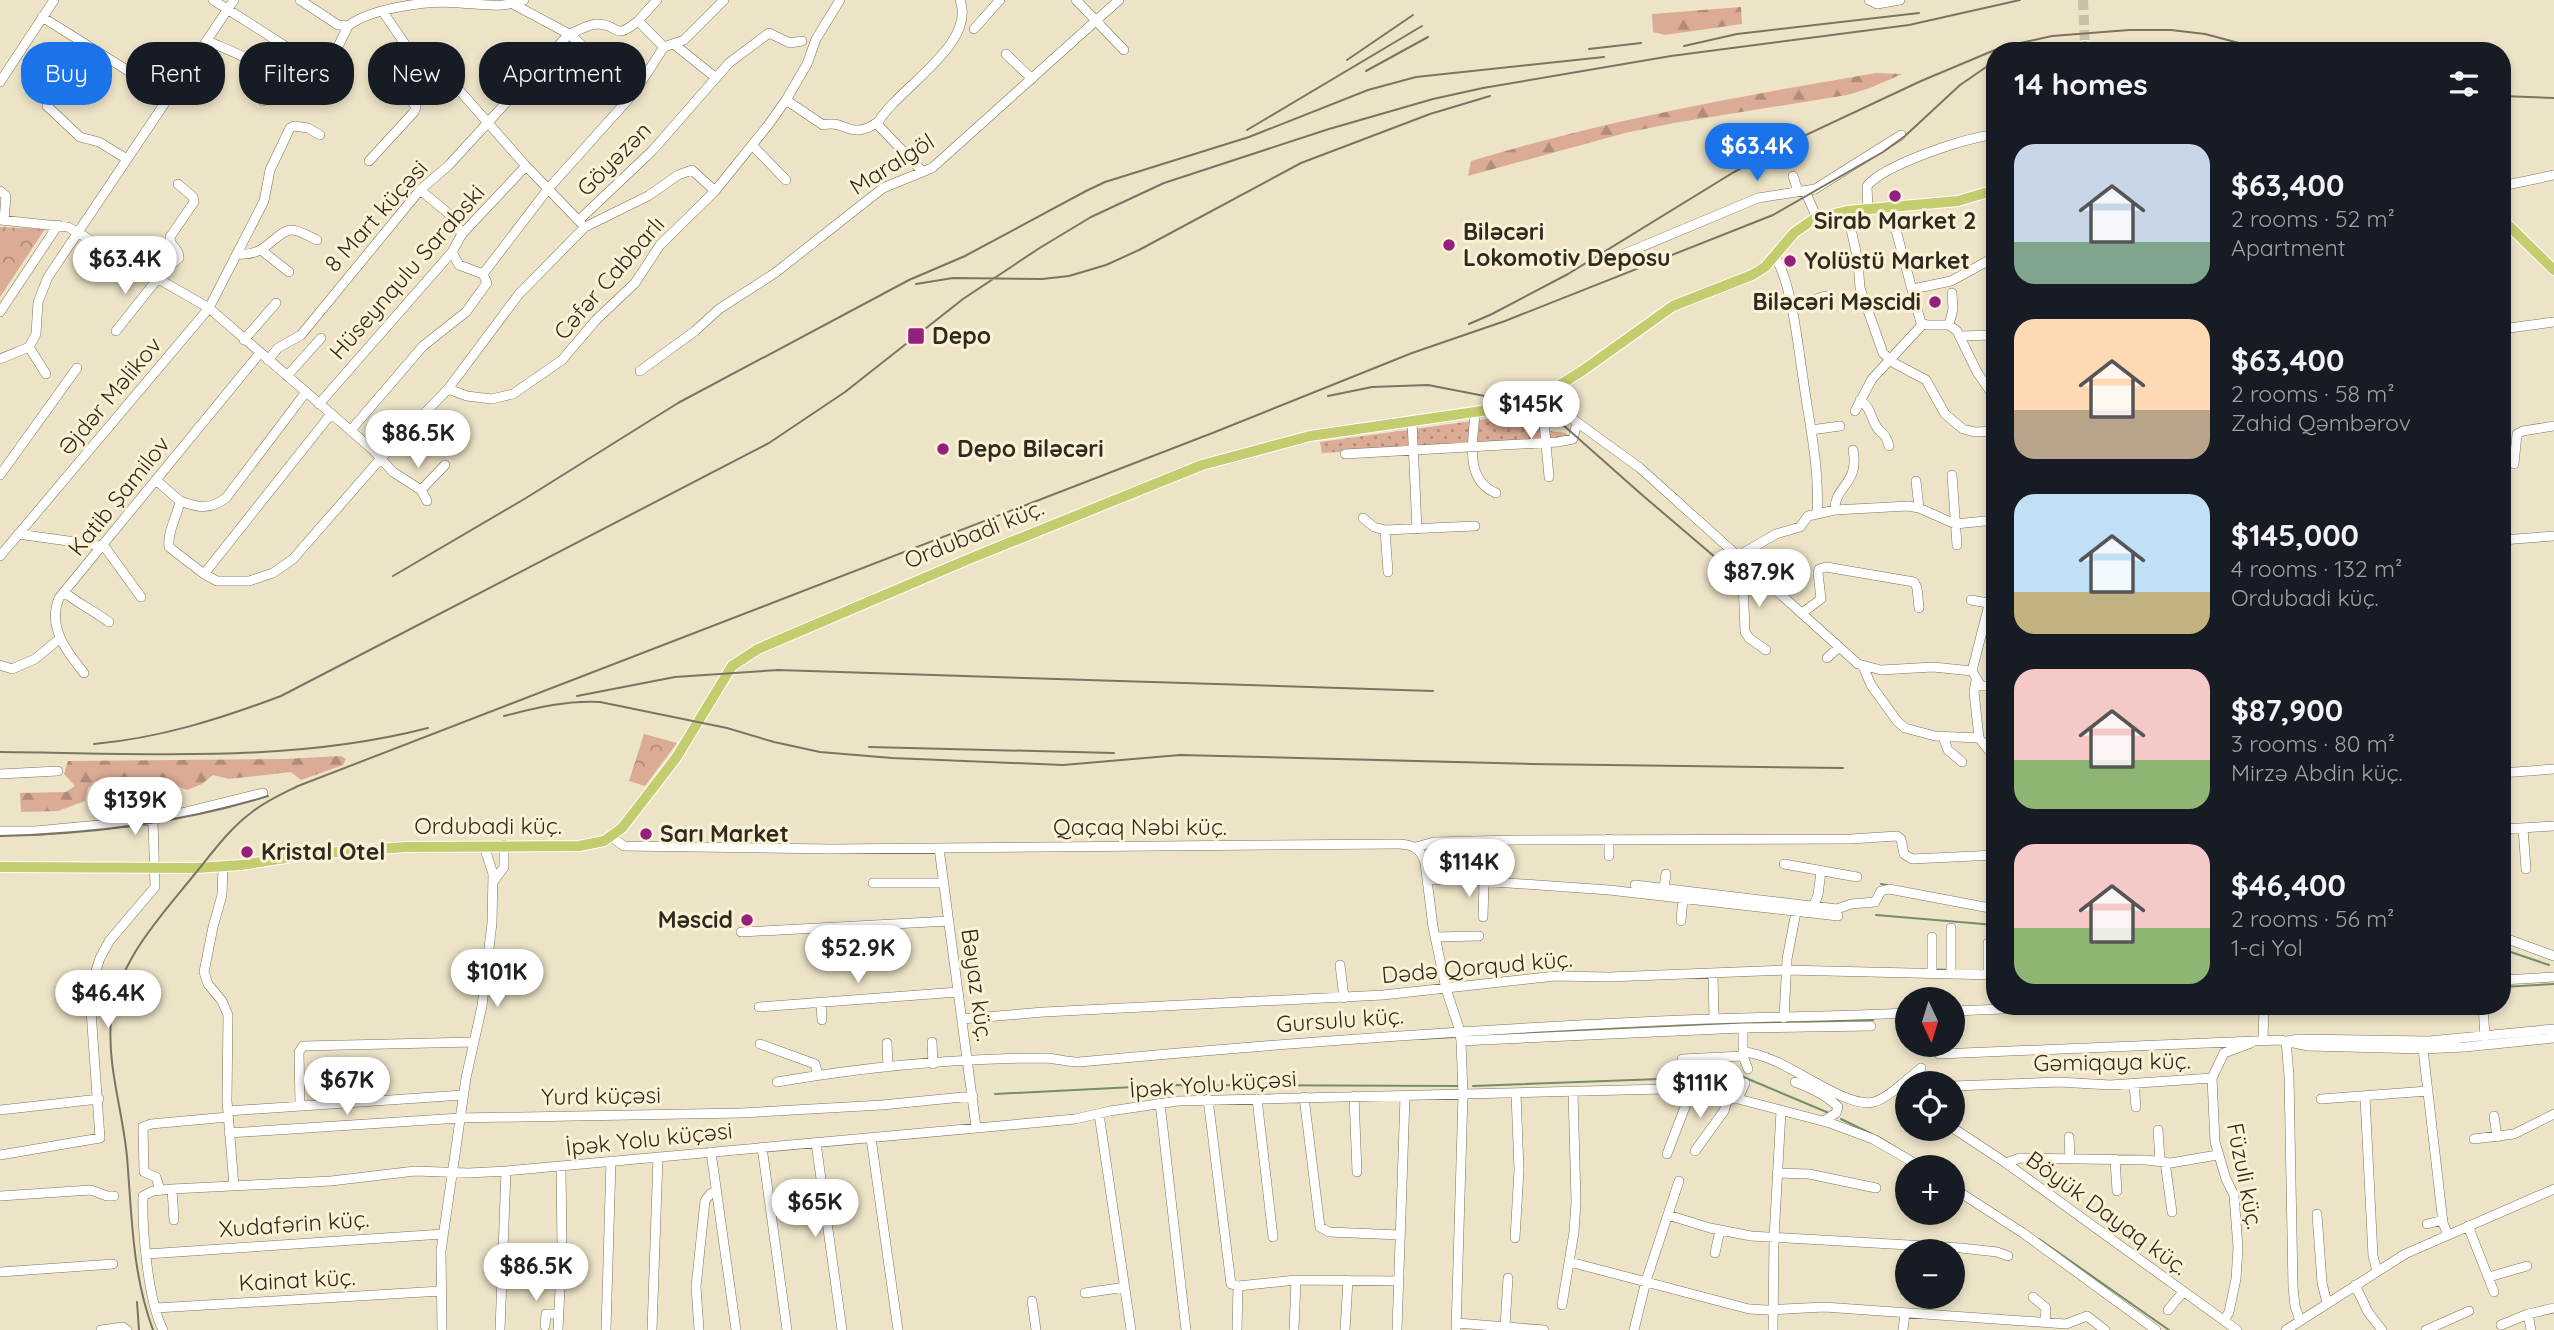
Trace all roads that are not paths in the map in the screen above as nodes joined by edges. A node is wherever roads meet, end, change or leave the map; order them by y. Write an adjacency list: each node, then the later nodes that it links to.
1 (54, 0): 18 (street)
2 (212, 0): 16 (street)
3 (234, 0): 16 (street)
4 (300, 0): 21 (street)
5 (524, 0): 15 (street)
6 (657, 0): 19 (street)
7 (724, 0): 28 (street)
8 (840, 0): 38 (street, Cəfər Cabbarlı)
9 (960, 0): 42 (street)
10 (1000, 0): 22 (street)
11 (1076, 0): 20 (street)
12 (1119, 0): 20 (street, Maralgöl)
13 (1869, 0): 14 (street)
14 (1900, 0)
15 (513, 4): 17 (street); 23 (street)
16 (229, 10): 21 (street); 24 (street)
17 (383, 12): 21 (street); 26 (street, Göyəzən)
18 (43, 18): 33 (street); 36 (street)
19 (638, 21): 23 (street); 29 (street)
20 (1097, 21): 30 (street); 35 (street, Maralgöl)
21 (348, 26)
22 (974, 29)
23 (569, 34): 27 (street); 43 (street, 8 Mart küçəsi)
24 (208, 41): 31 (street)
25 (802, 41): 34 (street, Göyəzən)
26 (404, 42)
27 (578, 42)
28 (675, 45): 29 (street); 34 (street)
29 (664, 47): 57 (street, Göyəzən)
30 (1124, 50)
31 (239, 54)
32 (1006, 54): 35 (street)
33 (126, 70)
34 (716, 78): 68 (street, Göyəzən)
35 (1032, 79): 51 (street, Maralgöl)
36 (0, 82)
37 (465, 96): 43 (street, Göyəzən)
38 (786, 100): 42 (street); 47 (street, Cəfər Cabbarlı)
39 (164, 105): 48 (street)
40 (415, 105): 49 (street)
41 (47, 106): 48 (street)
42 (879, 121): 51 (street)
43 (489, 123): 50 (street, Göyəzən); 58 (street, 8 Mart küçəsi)
44 (320, 135): 76 (street, Əjdər Məlikov)
45 (1900, 135): 61 (street)
46 (1985, 136): 64 (street)
47 (752, 145): 54 (street); 60 (street, Cəfər Cabbarlı)
48 (127, 159): 71 (street)
49 (369, 161)
50 (526, 166): 57 (street, Göyəzən); 72 (street, Hüseynqulu Sarabski)
51 (922, 171): 105 (street, Maralgöl)
52 (2554, 175): 56 (street)
53 (1793, 176): 61 (street)
54 (786, 180)
55 (178, 184): 83 (street)
56 (2511, 184)
57 (548, 189): 68 (street, Göyəzən); 82 (street, Göyəzən)
58 (420, 190): 72 (street); 101 (street, 8 Mart küçəsi)
59 (0, 191): 67 (street)
60 (715, 191): 68 (street, Cəfər Cabbarlı); 109 (street, Cəfər Cabbarlı)
61 (1801, 191): 66 (street); 77 (street)
62 (1986, 193): 63 (main road, Ordubadi küç.)
63 (1890, 208): 64 (main road, Ordubadi küç.); 84 (street)
64 (1868, 209): 65 (main road, Ordubadi küç.)
65 (1847, 211): 66 (main road, Ordubadi küç.); 103 (street)
66 (1817, 218): 78 (main road, Ordubadi küç.)
67 (2, 220): 69 (street)
68 (582, 224): 109 (street, Cəfər Cabbarlı)
69 (58, 225): 71 (street); 90 (street)
70 (2511, 228): 80 (main road)
71 (76, 233): 83 (street); 100 (street)
72 (462, 234): 75 (street, Hüseynqulu Sarabski)
73 (317, 240): 74 (street)
74 (261, 250): 76 (street); 81 (street)
75 (452, 252): 82 (street); 114 (street, Hüseynqulu Sarabski)
76 (238, 254): 88 (street, Əjdər Məlikov)
77 (1624, 254)
78 (1775, 257): 89 (street); 111 (main road, Ordubadi küç.)
79 (1986, 262): 84 (street)
80 (2554, 270)
81 (289, 272)
82 (482, 274): 122 (street, Göyəzən)
83 (158, 279): 88 (street); 95 (street)
84 (1913, 289): 92 (street)
85 (1952, 293): 93 (street)
86 (1825, 296): 89 (street)
87 (276, 303): 99 (street)
88 (209, 308): 99 (street); 152 (street, Əjdər Məlikov)
89 (1790, 308): 123 (street)
90 (0, 313)
91 (2554, 322): 94 (street)
92 (1923, 324): 93 (street); 103 (street)
93 (1949, 326): 97 (street)
94 (2511, 327)
95 (116, 331)
96 (1986, 335): 97 (street)
97 (1960, 336): 108 (street)
98 (321, 338): 107 (street)
99 (244, 340): 101 (street)
100 (29, 347): 102 (street); 106 (street)
101 (264, 357): 107 (street); 137 (street, Katib Şamilov)
102 (0, 359)
103 (1889, 359): 113 (street); 124 (street)
104 (77, 368): 134 (street)
105 (640, 371)
106 (46, 374)
107 (287, 376): 110 (street)
108 (1986, 385)
109 (448, 389): 131 (street, Cəfər Cabbarlı)
110 (306, 392): 114 (street); 141 (street)
111 (1549, 393): 112 (main road, Ordubadi küç.); 119 (street)
112 (1538, 400): 116 (main road, Ordubadi küç.); 125 (street)
113 (1860, 400): 115 (street); 127 (street)
114 (319, 404): 117 (street)
115 (1855, 411)
116 (1475, 413): 118 (main road, Ordubadi küç.); 126 (street)
117 (331, 414): 122 (street); 161 (street)
118 (1412, 421): 128 (street); 193 (main road, Ordubadi küç.)
119 (1577, 422): 125 (street); 158 (street)
120 (1840, 426): 123 (street)
121 (2554, 426): 132 (street)
122 (351, 430): 131 (street)
123 (1811, 430): 145 (street)
124 (1986, 431)
125 (1546, 443): 126 (street); 136 (street)
126 (1473, 446): 128 (street); 140 (street)
127 (1889, 446)
128 (1413, 449): 130 (street); 150 (street)
129 (1853, 450): 144 (street)
130 (1345, 454)
131 (382, 457): 139 (street); 161 (street, Cəfər Cabbarlı)
132 (2514, 464)
133 (445, 465): 139 (street)
134 (0, 475)
135 (1952, 475): 148 (street)
136 (1549, 477)
137 (157, 481): 141 (street); 156 (street, Katib Şamilov)
138 (1916, 481): 143 (street)
139 (421, 490): 142 (street)
140 (1496, 493)
141 (180, 501): 161 (street, Cəfər Cabbarlı)
142 (427, 501)
143 (1919, 508): 144 (street); 148 (street)
144 (1835, 510): 145 (street)
145 (1817, 513): 158 (street)
146 (1363, 518): 151 (street)
147 (1986, 521): 148 (street)
148 (1955, 524): 155 (street)
149 (1475, 526): 150 (street)
150 (1417, 529): 151 (street)
151 (1385, 530): 160 (street)
152 (18, 534): 156 (street); 157 (street, Əjdər Məlikov)
153 (2554, 536): 154 (street)
154 (2511, 539)
155 (1957, 545)
156 (104, 546): 162 (street, Katib Şamilov); 163 (street)
157 (0, 556)
158 (1738, 556): 159 (street)
159 (1749, 566): 167 (street); 172 (street)
160 (1388, 572)
161 (204, 574)
162 (64, 592): 169 (street); 170 (street, Katib Şamilov)
163 (141, 597)
164 (1971, 600): 165 (street)
165 (1986, 603)
166 (1919, 608): 167 (street)
167 (1802, 613): 171 (street)
168 (1986, 613): 177 (street)
169 (109, 622)
170 (59, 639): 174 (street); 176 (street)
171 (1838, 648): 173 (street); 175 (street)
172 (1766, 650)
173 (1827, 658)
174 (0, 664)
175 (1863, 666): 177 (street); 179 (street)
176 (84, 673)
177 (1974, 675): 178 (street); 180 (street)
178 (1986, 687)
179 (1943, 737): 180 (street); 182 (street)
180 (1979, 738): 181 (street)
181 (1986, 747)
182 (1962, 762)
183 (2554, 769): 185 (street)
184 (58, 771): 186 (street)
185 (2511, 773)
186 (0, 774)
187 (263, 793): 188 (street)
188 (153, 820): 192 (street); 204 (street)
189 (2554, 826): 190 (street)
190 (2523, 828): 191 (street); 205 (street)
191 (2511, 829)
192 (0, 831)
193 (611, 837): 195 (main road, Ordubadi küç.); 198 (street, Qaçaq Nəbi küç.)
194 (1609, 839): 197 (street, Qaçaq Nəbi küç.); 199 (street, Qaçaq Nəbi küç.); 200 (street)
195 (504, 845): 196 (main road, Ordubadi küç.); 210 (street)
196 (484, 846): 203 (main road, Ordubadi küç.); 210 (street)
197 (1416, 847): 198 (street, Qaçaq Nəbi küç.); 209 (street)
198 (939, 848): 212 (street, Bəyaz küç.)
199 (1986, 855)
200 (1609, 856)
201 (1784, 864): 206 (street)
202 (0, 867): 204 (main road, Ordubadi küç.)
203 (223, 867): 204 (main road, Ordubadi küç.); 306 (street)
204 (156, 869): 298 (street)
205 (2526, 870)
206 (1822, 871): 208 (street); 218 (street)
207 (1666, 874): 215 (street)
208 (1857, 877)
209 (1427, 880): 211 (street); 227 (street)
210 (493, 882): 262 (street)
211 (1484, 882): 216 (street); 221 (street)
212 (944, 883): 213 (street); 222 (street, Bəyaz küç.)
213 (873, 884)
214 (1635, 884): 215 (street)
215 (1664, 888): 218 (street)
216 (1683, 898): 219 (street); 223 (street)
217 (1986, 907): 218 (street)
218 (1812, 909): 219 (street); 220 (street)
219 (1796, 912): 232 (street)
220 (1838, 916)
221 (1483, 917)
222 (949, 921): 225 (street); 240 (street, Bəyaz küç.)
223 (1681, 921)
224 (1951, 928): 235 (street)
225 (741, 932)
226 (1479, 936): 227 (street)
227 (1435, 937): 239 (street)
228 (1932, 937): 233 (street)
229 (2511, 940): 230 (street)
230 (2554, 956)
231 (1340, 965): 241 (street)
232 (1786, 970): 233 (street, Dədə Qorqud küç.); 234 (street, Dədə Qorqud küç.); 249 (street)
233 (1931, 973): 235 (street, Dədə Qorqud küç.)
234 (1713, 974): 239 (street, Dədə Qorqud küç.); 251 (street)
235 (1951, 974): 236 (street, Dədə Qorqud küç.)
236 (1986, 975)
237 (2554, 977): 238 (street)
238 (2511, 979)
239 (1446, 989): 241 (street, Dədə Qorqud küç.); 256 (street)
240 (958, 992): 242 (street); 250 (street, Bəyaz küç.)
241 (1344, 998): 250 (street, Dədə Qorqud küç.)
242 (821, 1002): 243 (street); 252 (street)
243 (759, 1007)
244 (1986, 1010): 245 (street)
245 (1965, 1011)
246 (1895, 1014): 249 (street, Gursulu küç.)
247 (2264, 1015): 259 (street)
248 (2484, 1015): 257 (street)
249 (1784, 1018): 251 (street, Gursulu küç.)
250 (962, 1019): 270 (street, Bəyaz küç.)
251 (1714, 1019): 256 (street, Gursulu küç.)
252 (822, 1020)
253 (1871, 1026): 254 (street)
254 (1743, 1028): 256 (street); 268 (street)
255 (2554, 1029): 257 (street)
256 (1460, 1036): 270 (street, Gursulu küç.); 289 (street)
257 (2485, 1037): 261 (street)
258 (2554, 1038): 266 (street)
259 (2263, 1040): 260 (street); 261 (street)
260 (2252, 1041): 267 (street); 277 (street, Gəmiqaya küç.)
261 (2286, 1041): 266 (street); 398 (street)
262 (474, 1042): 288 (street); 302 (street)
263 (932, 1042): 271 (street)
264 (887, 1043): 272 (street)
265 (760, 1044): 276 (street)
266 (2423, 1049): 285 (street)
267 (1965, 1053)
268 (1743, 1054): 269 (street); 274 (street); 284 (street)
269 (1682, 1059)
270 (969, 1061): 271 (street, Gursulu küç.); 291 (street, Bəyaz küç.)
271 (933, 1064): 272 (street, Gursulu küç.)
272 (888, 1068): 276 (street, Gursulu küç.)
273 (1921, 1068): 275 (street)
274 (1748, 1069)
275 (1918, 1071)
276 (818, 1075): 278 (street, Gursulu küç.)
277 (2212, 1078): 281 (street, Gəmiqaya küç.); 327 (street, Füzuli küç.)
278 (778, 1082)
279 (1795, 1082): 311 (street)
280 (1745, 1083): 297 (street)
281 (2134, 1084): 282 (street, Gəmiqaya küç.); 303 (street)
282 (1965, 1086)
283 (1573, 1091): 286 (street, İpək Yolu küçəsi); 287 (street, İpək Yolu küçəsi); 367 (street)
284 (1895, 1091)
285 (2428, 1091): 294 (street); 354 (street)
286 (1517, 1094): 289 (street, İpək Yolu küçəsi); 362 (street)
287 (1690, 1094): 296 (street, İpək Yolu küçəsi); 324 (street)
288 (463, 1095): 302 (street); 310 (street)
289 (1463, 1095): 293 (street, İpək Yolu küçəsi); 402 (street)
290 (1353, 1096): 292 (street, İpək Yolu küçəsi); 293 (street, İpək Yolu küçəsi); 337 (street)
291 (973, 1097): 310 (street, Yurd küçəsi); 312 (street, Bəyaz küç.)
292 (1304, 1097): 295 (street, İpək Yolu küçəsi); 360 (street)
293 (1405, 1097): 360 (street)
294 (2365, 1097): 300 (street); 370 (street)
295 (1257, 1098): 299 (street, İpək Yolu küçəsi); 361 (street)
296 (1727, 1098): 297 (street, İpək Yolu küçəsi); 322 (street)
297 (1738, 1098): 305 (street, İpək Yolu küçəsi)
298 (99, 1099): 304 (street); 325 (street)
299 (1208, 1099): 301 (street, İpək Yolu küçəsi); 379 (street)
300 (2321, 1100)
301 (1160, 1103): 307 (street, İpək Yolu küçəsi); 420 (street)
302 (300, 1105): 306 (street)
303 (2136, 1107)
304 (0, 1110)
305 (1781, 1111): 311 (street, İpək Yolu küçəsi); 338 (street)
306 (228, 1114): 314 (street); 344 (street)
307 (1099, 1114): 312 (street, İpək Yolu küçəsi); 380 (street)
308 (2554, 1114): 318 (street)
309 (2494, 1116): 318 (street)
310 (460, 1118): 314 (street, Yurd küçəsi); 336 (street)
311 (1824, 1121): 326 (street, İpək Yolu küçəsi)
312 (976, 1127): 317 (street, İpək Yolu küçəsi)
313 (2158, 1130): 332 (street)
314 (229, 1133): 340 (street)
315 (1965, 1136): 333 (street, Böyük Dayaq küç.)
316 (2069, 1137): 329 (street)
317 (871, 1138): 320 (street, İpək Yolu küçəsi); 417 (street)
318 (2497, 1138): 319 (street)
319 (2474, 1139)
320 (816, 1143): 321 (street, İpək Yolu küçəsi); 416 (street)
321 (762, 1147): 323 (street, İpək Yolu küçəsi); 415 (street)
322 (1695, 1151)
323 (711, 1152): 328 (street, İpək Yolu küçəsi); 346 (street)
324 (1667, 1154)
325 (0, 1155)
326 (1900, 1155)
327 (2217, 1155): 332 (street); 397 (street, Füzuli küç.)
328 (658, 1157): 331 (street, İpək Yolu küçəsi); 412 (street)
329 (2070, 1158): 330 (street); 333 (street)
330 (2115, 1159): 332 (street); 345 (street)
331 (611, 1161): 334 (street, İpək Yolu küçəsi); 411 (street)
332 (2162, 1161): 350 (street)
333 (2006, 1163): 382 (street, Böyük Dayaq küç.)
334 (561, 1167): 335 (street, İpək Yolu küçəsi); 395 (street)
335 (506, 1171): 336 (street, İpək Yolu küçəsi); 409 (street)
336 (454, 1172): 340 (street, İpək Yolu küçəsi); 358 (street)
337 (1357, 1172)
338 (1777, 1173): 341 (street); 363 (street)
339 (1679, 1181): 352 (street)
340 (234, 1186): 342 (street, İpək Yolu küçəsi)
341 (1876, 1188)
342 (172, 1189): 344 (street, İpək Yolu küçəsi); 353 (street)
343 (2554, 1189): 356 (street)
344 (160, 1190): 365 (street)
345 (2117, 1191)
346 (715, 1192): 413 (street); 414 (street)
347 (0, 1196): 348 (street)
348 (114, 1196)
349 (1965, 1196): 430 (street)
350 (2172, 1212)
351 (2317, 1214): 387 (street)
352 (1668, 1215): 357 (street); 377 (street)
353 (174, 1220)
354 (2443, 1220): 355 (street); 359 (street)
355 (2427, 1224)
356 (2468, 1226): 359 (street); 372 (street)
357 (1720, 1230): 363 (street); 364 (street)
358 (443, 1234): 365 (street, Xudafərin küç.); 381 (street)
359 (2448, 1234): 370 (street)
360 (1400, 1235): 376 (street)
361 (1273, 1237)
362 (1515, 1238)
363 (1774, 1238): 366 (street); 391 (street)
364 (1715, 1252)
365 (147, 1254): 389 (street)
366 (2008, 1256)
367 (1570, 1262): 377 (street); 388 (street)
368 (113, 1264): 371 (street)
369 (2527, 1266): 372 (street)
370 (2377, 1271): 378 (street)
371 (0, 1272)
372 (2488, 1277): 383 (street)
373 (1508, 1278): 403 (street)
374 (1296, 1280): 375 (street); 379 (street); 422 (street)
375 (1348, 1280): 376 (street); 423 (street)
376 (1399, 1281): 424 (street)
377 (1646, 1281): 391 (street); 426 (street)
378 (2355, 1285): 387 (street); 433 (street)
379 (1238, 1286): 421 (street)
380 (1125, 1287): 384 (street); 419 (street)
381 (441, 1292): 389 (street, Kainat küç.); 408 (street)
382 (2183, 1292): 392 (street); 397 (street, Böyük Dayaq küç.)
383 (2494, 1292)
384 (1085, 1293)
385 (2033, 1297): 399 (street)
386 (1032, 1301): 418 (street)
387 (2327, 1303): 398 (street)
388 (1562, 1305)
389 (156, 1308): 407 (street)
390 (2554, 1308): 396 (street)
391 (1773, 1310): 394 (street); 427 (street)
392 (2168, 1310)
393 (2469, 1311): 434 (street)
394 (1905, 1313): 399 (street); 428 (street)
395 (558, 1314): 401 (street); 410 (street)
396 (2528, 1314): 400 (street); 435 (street)
397 (2224, 1321): 431 (street, Böyük Dayaq küç.)
398 (2300, 1321): 432 (street)
399 (2045, 1322): 404 (street)
400 (2501, 1325)
401 (545, 1326)
402 (1456, 1326): 403 (street)
403 (1505, 1326): 425 (street)
404 (2072, 1327): 429 (street)
405 (101, 1330): 406 (street)
406 (127, 1330)
407 (163, 1330)
408 (442, 1330)
409 (500, 1330)
410 (558, 1330)
411 (606, 1330)
412 (652, 1330)
413 (699, 1330)
414 (736, 1330)
415 (787, 1330)
416 (842, 1330)
417 (898, 1330)
418 (1036, 1330)
419 (1131, 1330)
420 (1186, 1330)
421 (1237, 1330)
422 (1294, 1330)
423 (1345, 1330)
424 (1397, 1330)
425 (1544, 1330)
426 (1634, 1330)
427 (1773, 1330)
428 (1903, 1330)
429 (2105, 1330)
430 (2156, 1330)
431 (2237, 1330)
432 (2286, 1330)
433 (2382, 1330)
434 (2426, 1330)
435 (2531, 1330)

